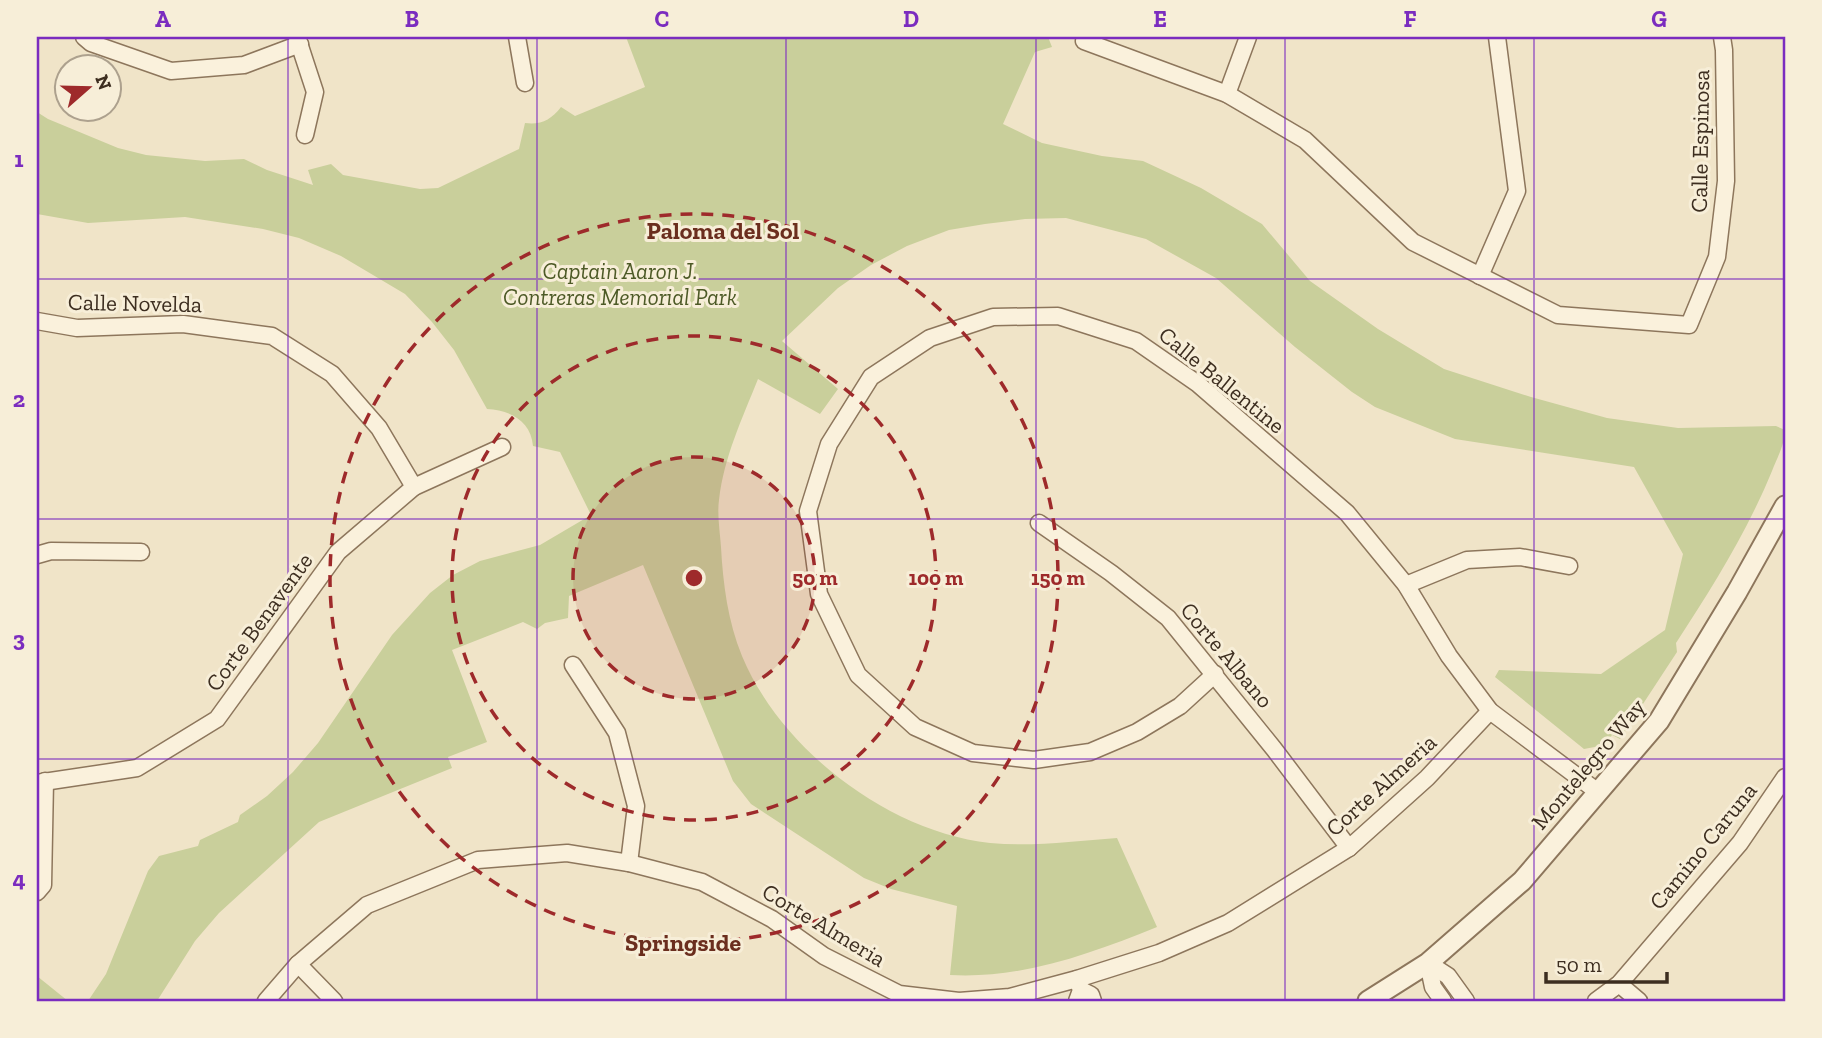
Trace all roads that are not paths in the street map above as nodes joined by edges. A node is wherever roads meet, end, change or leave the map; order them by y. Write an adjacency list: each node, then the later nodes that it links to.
1 (84, 37): 6 (street)
2 (517, 37): 8 (street)
3 (1248, 37): 9 (street)
4 (1497, 37): 11 (street)
5 (1722, 37): 11 (street, Calle Espinosa)
6 (299, 40): 10 (street)
7 (1084, 41): 9 (street)
8 (525, 83)
9 (1227, 94): 11 (street)
10 (305, 135)
11 (1480, 276)
12 (37, 321): 14 (street, Calle Novelda)
13 (502, 447): 14 (street, Corte Benavente)
14 (414, 487): 25 (street, Corte Benavente)
15 (1785, 506): 26 (street, Montelegro Way)
16 (1039, 523): 22 (street, Corte Albano)
17 (141, 552): 18 (street)
18 (37, 555)
19 (1569, 566): 20 (street)
20 (1406, 585): 22 (street, Calle Ballentine); 23 (street, Calle Ballentine)
21 (573, 665): 28 (street)
22 (1215, 674): 27 (street, Corte Albano)
23 (1490, 711): 26 (street, Calle Ballentine); 27 (street, Corte Almeria)
24 (1785, 777): 32 (street, Camino Caruna)
25 (41, 782): 29 (street)
26 (1598, 792): 30 (street, Montelegro Way)
27 (1349, 848): 33 (street, Corte Almeria)
28 (629, 863): 31 (street, Corte Almeria); 33 (street, Corte Almeria)
29 (37, 892)
30 (1428, 963): 37 (street, Montelegro Way); 38 (street); 39 (street)
31 (298, 964): 34 (street, Corte Almeria); 35 (street)
32 (1619, 984): 40 (street, Camino Caruna); 41 (street)
33 (1079, 990): 36 (street)
34 (267, 1001)
35 (334, 1001)
36 (1093, 1001)
37 (1368, 1001)
38 (1443, 1001)
39 (1466, 1001)
40 (1596, 1001)
41 (1639, 1001)

